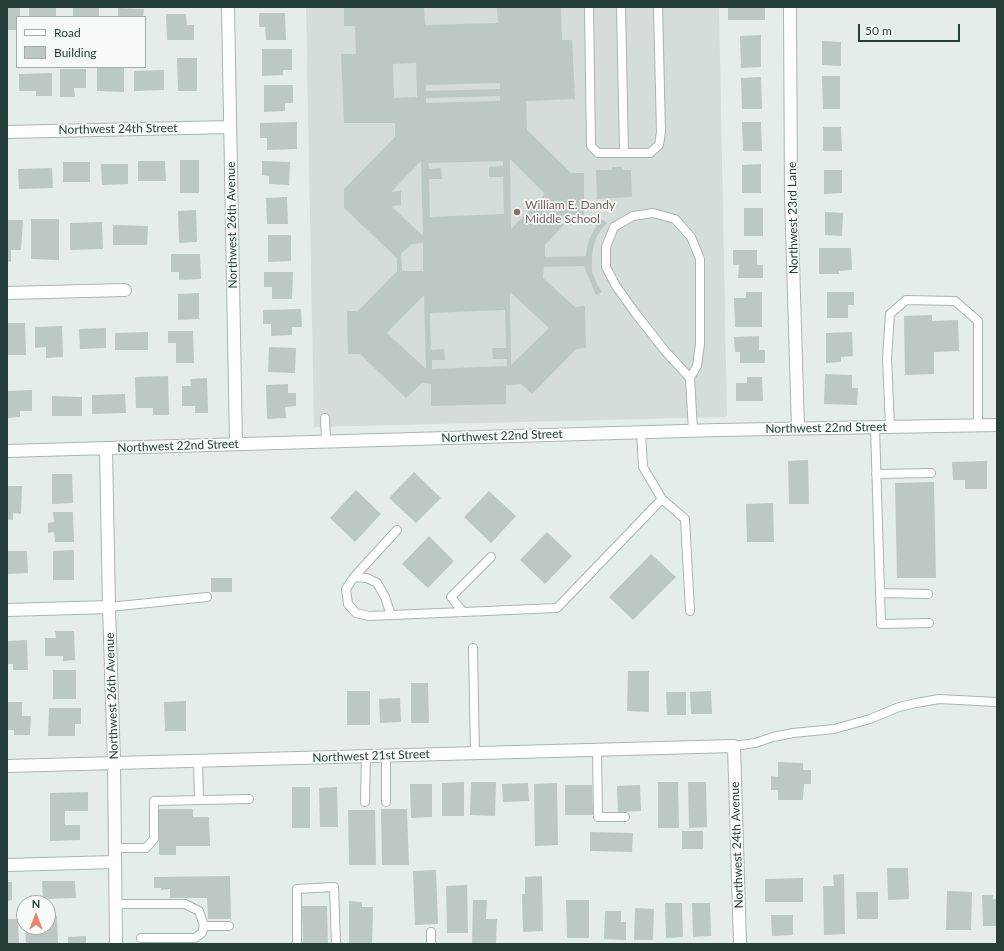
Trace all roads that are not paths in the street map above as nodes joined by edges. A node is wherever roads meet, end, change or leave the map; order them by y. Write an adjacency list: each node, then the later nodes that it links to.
1 (228, 7): 6 (street, Northwest 26th Avenue)
2 (589, 7): 8 (lane)
3 (621, 7): 8 (lane)
4 (658, 7): 8 (lane)
5 (790, 7): 17 (street, Northwest 23rd Lane)
6 (230, 127): 7 (street, Northwest 24th Street); 21 (street, Northwest 26th Avenue)
7 (7, 132)
8 (624, 153)
9 (125, 290): 10 (street)
10 (7, 293)
11 (690, 378): 11 (lane); 18 (lane)
12 (325, 418): 20 (lane)
13 (978, 425): 14 (street, Northwest 22nd Street); 16 (street, Northwest 22nd Street); 16 (lane)
14 (997, 425)
15 (875, 427): 16 (street, Northwest 22nd Street); 17 (street, Northwest 22nd Street); 24 (lane)
16 (890, 427)
17 (798, 428): 18 (street, Northwest 22nd Street)
18 (693, 431): 19 (street, Northwest 22nd Street)
19 (641, 432): 20 (street, Northwest 22nd Street); 26 (lane)
20 (326, 441): 21 (street, Northwest 22nd Street)
21 (236, 444): 22 (street, Northwest 22nd Street)
22 (106, 448): 23 (street, Northwest 22nd Street); 33 (street, Northwest 26th Avenue)
23 (7, 451)
24 (876, 474): 25 (lane); 30 (lane)
25 (931, 474)
26 (662, 499): 35 (lane); 36 (lane)
27 (397, 530): 29 (lane)
28 (491, 557): 36 (lane)
29 (354, 577): 37 (lane); 37 (lane)
30 (880, 593): 31 (lane); 38 (lane)
31 (928, 594)
32 (207, 597): 33 (lane)
33 (109, 607): 34 (street); 47 (street, Northwest 26th Avenue)
34 (7, 610)
35 (690, 611)
36 (463, 612): 37 (lane)
37 (391, 615)
38 (929, 623)
39 (473, 648): 43 (lane)
40 (997, 702): 41 (lane)
41 (734, 746): 42 (street, Northwest 21st Street); 66 (street, Northwest 24th Avenue)
42 (597, 750): 43 (street, Northwest 21st Street); 53 (lane)
43 (475, 753): 45 (street, Northwest 21st Street)
44 (366, 756): 45 (street, Northwest 21st Street); 46 (street, Northwest 21st Street); 51 (lane)
45 (386, 756): 52 (lane)
46 (198, 761): 47 (street, Northwest 21st Street); 50 (lane)
47 (114, 763): 48 (street, Northwest 21st Street); 54 (street, Northwest 26th Avenue)
48 (7, 766)
49 (249, 799): 50 (lane)
50 (199, 800): 54 (lane)
51 (365, 802)
52 (386, 802)
53 (625, 818)
54 (115, 848): 55 (street, Northwest 26th Avenue)
55 (115, 862): 56 (street); 57 (street, Northwest 26th Avenue)
56 (7, 865)
57 (116, 904): 58 (lane); 62 (street, Northwest 26th Avenue)
58 (204, 926): 59 (lane); 61 (lane)
59 (229, 926)
60 (431, 932): 65 (lane)
61 (141, 938)
62 (116, 944)
63 (297, 944): 64 (lane)
64 (336, 944)
65 (431, 944)
66 (740, 944)

